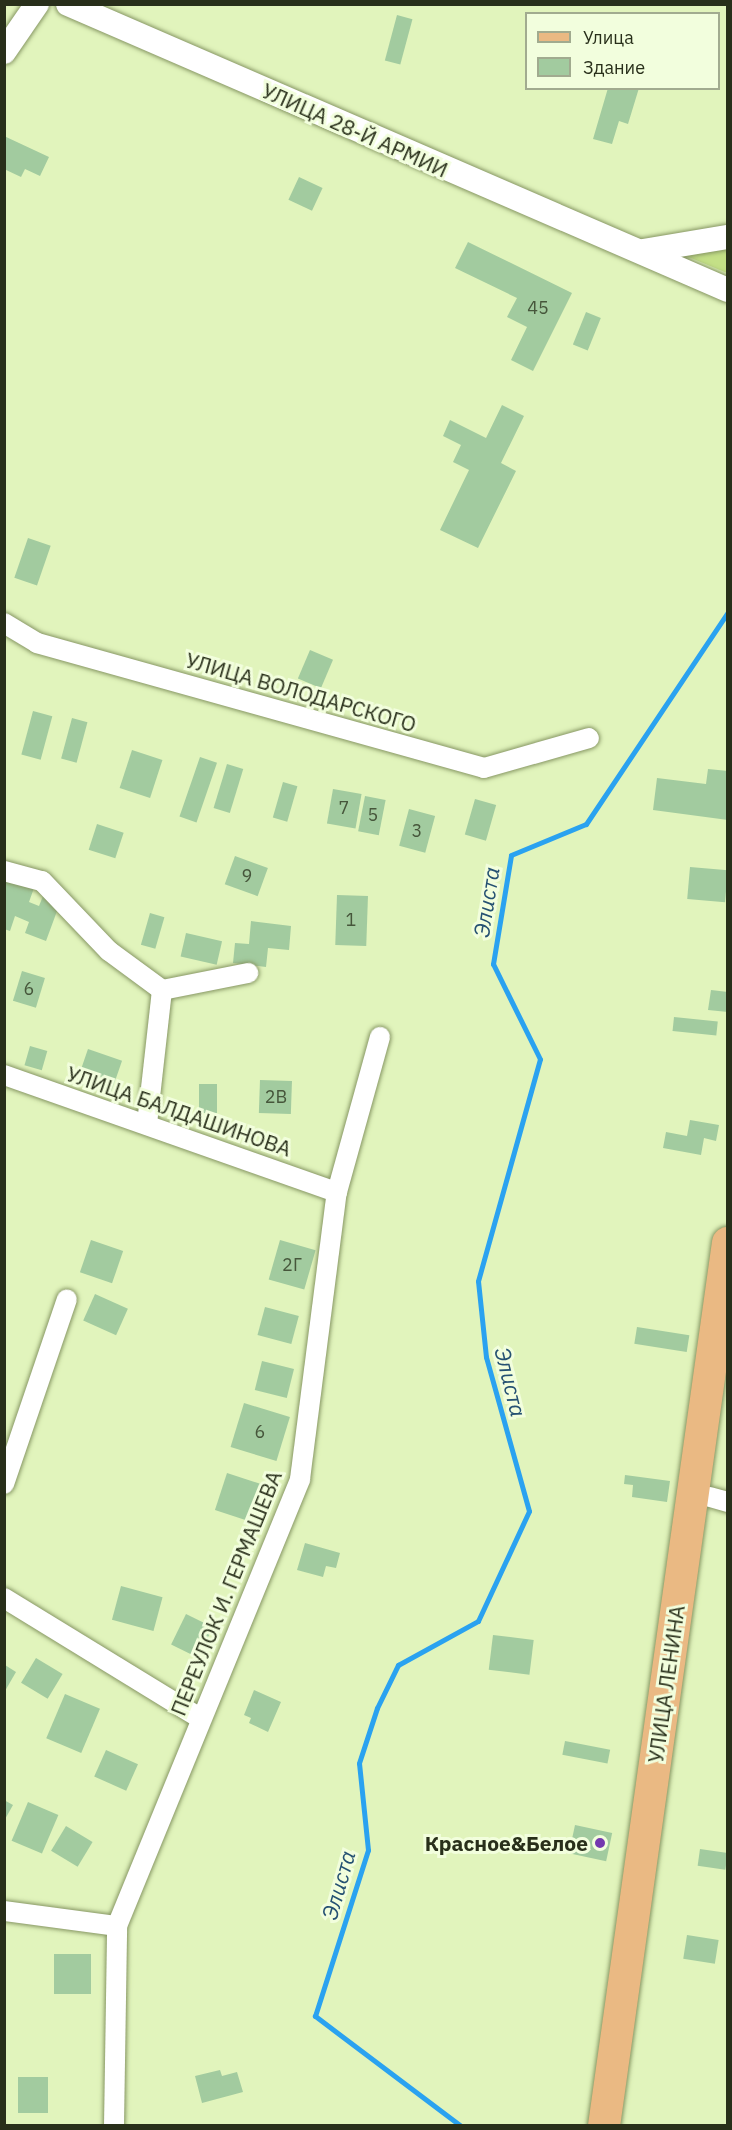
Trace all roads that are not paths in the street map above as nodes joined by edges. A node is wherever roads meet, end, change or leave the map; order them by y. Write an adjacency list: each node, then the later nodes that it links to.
1 (37, 4): 3 (street)
2 (68, 4): 5 (street, УЛИЦА 28-Й АРМИИ)
3 (4, 52)
4 (728, 237): 5 (street)
5 (642, 251): 6 (street, УЛИЦА 28-Й АРМИИ)
6 (728, 290)
7 (4, 623): 8 (street, УЛИЦА ВОЛОДАРСКОГО)
8 (589, 738)
9 (4, 871): 11 (street)
10 (248, 973): 11 (street)
11 (162, 990): 14 (street)
12 (380, 1037): 15 (street, ПЕРЕУЛОК И. ГЕРМАШЕВА)
13 (4, 1075): 14 (street, УЛИЦА БАЛДАШИНОВА)
14 (147, 1124): 15 (street, УЛИЦА БАЛДАШИНОВА)
15 (336, 1192): 22 (street, ПЕРЕУЛОК И. ГЕРМАШЕВА)
16 (728, 1243): 26 (main road, УЛИЦА ЛЕНИНА)
17 (67, 1299): 19 (street)
18 (728, 1380): 20 (main road, УЛИЦА ЛЕНИНА)
19 (4, 1484)
20 (719, 1500): 27 (main road, УЛИЦА ЛЕНИНА)
21 (4, 1598): 22 (street)
22 (200, 1718): 24 (street, ПЕРЕУЛОК И. ГЕРМАШЕВА)
23 (4, 1911): 24 (street)
24 (117, 1926): 25 (street, ПЕРЕУЛОК И. ГЕРМАШЕВА)
25 (114, 2126)
26 (604, 2126)
27 (624, 2126)

